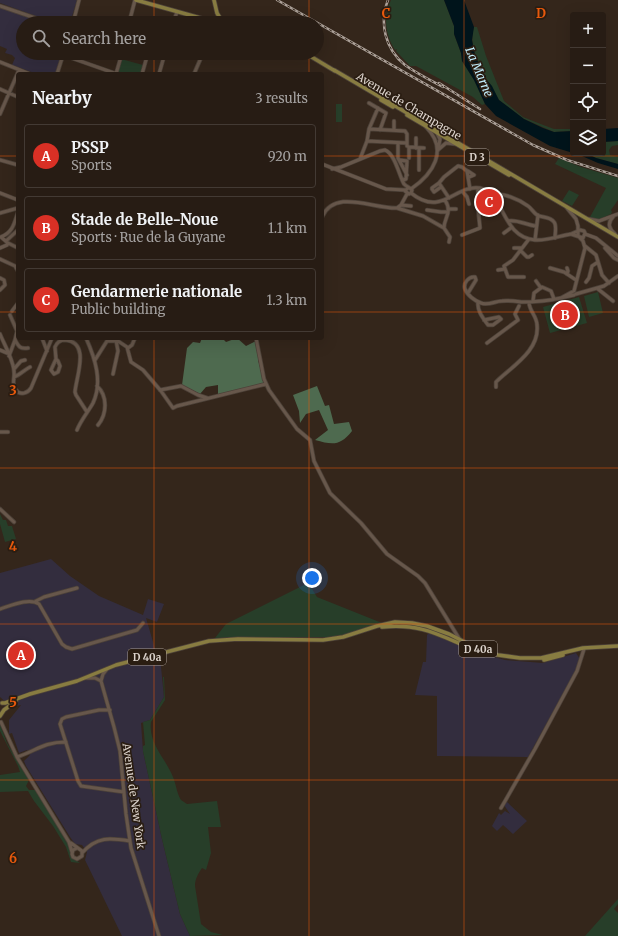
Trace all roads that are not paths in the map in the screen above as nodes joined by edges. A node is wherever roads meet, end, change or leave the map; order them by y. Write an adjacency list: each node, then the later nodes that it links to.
1 (79, 0): 8 (street)
2 (136, 0): 5 (main road); 9 (street)
3 (214, 0): 6 (main road)
4 (0, 6): 7 (street)
5 (177, 12): 10 (street); 11 (main road)
6 (217, 13): 12 (main road); 13 (main road)
7 (29, 16)
8 (75, 16)
9 (131, 16)
10 (176, 16)
11 (193, 16)
12 (215, 16)
13 (219, 16)
14 (61, 60): 24 (street)
15 (79, 60): 25 (street)
16 (120, 60): 26 (street)
17 (146, 60): 27 (street)
18 (163, 60): 28 (street)
19 (200, 60): 29 (street)
20 (317, 60): 38 (main road, D 3)
21 (0, 62): 22 (street)
22 (19, 70): 23 (street)
23 (24, 72)
24 (58, 72)
25 (111, 72)
26 (117, 72)
27 (143, 72)
28 (160, 72)
29 (195, 72)
30 (16, 78): 32 (street)
31 (0, 89): 32 (street)
32 (10, 93): 33 (street); 36 (street)
33 (16, 96)
34 (369, 103): 35 (street)
35 (378, 108): 39 (street); 40 (street)
36 (0, 114)
37 (394, 121): 41 (street)
38 (426, 126): 42 (main road, Avenue de Champagne / D 3); 46 (main road, D 3); 51 (street)
39 (369, 129): 40 (street); 47 (street)
40 (380, 130): 41 (street)
41 (394, 130): 49 (street)
42 (438, 134): 44 (main road, Avenue de Champagne / D 3); 45 (street)
43 (416, 138): 53 (street)
44 (445, 138): 45 (street); 46 (street); 50 (main road, Avenue de Champagne / D 3)
45 (440, 139): 51 (street); 55 (street)
46 (452, 139): 77 (main road, D 3)
47 (367, 142): 48 (street); 57 (street)
48 (398, 143): 49 (street); 59 (street)
49 (407, 143): 52 (street)
50 (456, 144): 55 (street); 77 (main road, Avenue de Champagne / D 3)
51 (436, 146): 55 (street)
52 (409, 147): 53 (street); 56 (street)
53 (418, 148): 54 (street); 65 (street)
54 (424, 148)
55 (437, 152): 74 (street)
56 (409, 158)
57 (360, 159): 60 (street); 69 (street)
58 (0, 160): 61 (street)
59 (400, 160): 68 (street); 68 (street)
60 (348, 164): 63 (street); 67 (street)
61 (16, 165)
62 (324, 165): 64 (street)
63 (342, 167): 64 (street); 66 (street)
64 (332, 168): 66 (street)
65 (419, 170)
66 (341, 172): 67 (street)
67 (345, 173): 74 (street)
68 (407, 175): 69 (street)
69 (402, 180): 74 (street)
70 (439, 183): 71 (street); 71 (street); 73 (street)
71 (441, 187): 79 (street)
72 (478, 188): 73 (street); 78 (street); 106 (street)
73 (470, 189): 75 (street)
74 (408, 191): 81 (street); 83 (street)
75 (463, 192): 79 (street); 82 (street)
76 (0, 193): 80 (street)
77 (546, 195): 85 (main road, D 3)
78 (492, 196): 94 (street); 97 (street)
79 (449, 198): 81 (street)
80 (16, 199)
81 (445, 200): 90 (street)
82 (469, 204)
83 (401, 205): 84 (street); 86 (street)
84 (411, 206)
85 (564, 206): 95 (main road, D 3); 103 (street)
86 (397, 208): 92 (street); 100 (street)
87 (16, 209): 91 (street)
88 (456, 209): 90 (street)
89 (427, 210): 90 (street)
90 (448, 210): 100 (street)
91 (0, 213)
92 (324, 214)
93 (618, 214): 95 (street); 109 (street)
94 (538, 216): 98 (street); 110 (street)
95 (584, 217): 109 (main road, D 3)
96 (16, 219): 107 (street)
97 (508, 221): 98 (street); 99 (street)
98 (536, 226): 112 (street)
99 (512, 227): 102 (street); 111 (street)
100 (444, 228): 114 (street)
101 (16, 232): 113 (street)
102 (504, 232)
103 (578, 232): 104 (street); 105 (street); 108 (street)
104 (571, 234): 108 (street); 110 (street)
105 (585, 234): 108 (street); 115 (street)
106 (462, 235)
107 (1, 236): 113 (street)
108 (579, 237): 116 (street)
109 (618, 237)
110 (555, 238): 112 (street)
111 (529, 239): 112 (street); 120 (street)
112 (535, 240)
113 (7, 242): 117 (street); 118 (street)
114 (449, 242)
115 (604, 244): 122 (street); 124 (street)
116 (585, 246): 125 (street); 135 (street)
117 (16, 247)
118 (0, 248)
119 (514, 248): 120 (street)
120 (521, 249): 121 (street); 129 (street)
121 (532, 255)
122 (618, 256)
123 (0, 259): 126 (street)
124 (618, 260)
125 (598, 262): 137 (street); 138 (street)
126 (16, 268)
127 (550, 268): 131 (street)
128 (567, 268): 131 (street)
129 (505, 269): 130 (street); 133 (street)
130 (498, 270)
131 (566, 274): 135 (street)
132 (618, 276): 138 (street)
133 (524, 277)
134 (0, 278): 141 (street)
135 (576, 280): 143 (street)
136 (536, 281): 139 (street)
137 (586, 282)
138 (609, 283): 140 (street)
139 (542, 288): 144 (street); 145 (street)
140 (598, 289): 143 (street); 146 (street)
141 (0, 290)
142 (468, 293): 142 (street); 147 (street)
143 (574, 293): 144 (street)
144 (554, 300): 145 (street)
145 (533, 301): 148 (street)
146 (613, 301)
147 (478, 302): 148 (street); 153 (street)
148 (529, 302): 182 (street)
149 (16, 306): 151 (street)
150 (519, 306): 166 (street)
151 (12, 311)
152 (10, 315): 154 (street)
153 (484, 320): 153 (street)
154 (16, 329)
155 (0, 334): 174 (street)
156 (16, 336): 157 (street)
157 (15, 340): 170 (street); 174 (street)
158 (42, 340): 167 (street)
159 (43, 340): 168 (street)
160 (51, 340): 168 (street)
161 (87, 340): 177 (street)
162 (109, 340): 177 (street)
163 (116, 340): 171 (street); 180 (street)
164 (134, 340): 171 (street)
165 (256, 340): 184 (street)
166 (487, 343)
167 (45, 345): 168 (street); 173 (street)
168 (49, 345): 169 (street); 173 (street)
169 (55, 346): 176 (street); 189 (street)
170 (28, 348)
171 (128, 348): 187 (street)
172 (0, 350): 174 (street)
173 (47, 351): 181 (street)
174 (8, 355): 179 (street)
175 (25, 360): 179 (street)
176 (56, 360)
177 (95, 360): 185 (street)
178 (30, 367): 181 (street)
179 (14, 369): 181 (street)
180 (114, 374)
181 (14, 377)
182 (496, 382): 183 (street); 186 (street)
183 (490, 383)
184 (266, 384): 188 (street); 200 (street)
185 (97, 386): 189 (street); 190 (street)
186 (496, 387)
187 (160, 390): 188 (street); 188 (street)
188 (209, 398)
189 (88, 412): 191 (street)
190 (98, 425)
191 (77, 430)
192 (0, 432): 193 (street)
193 (8, 432)
194 (0, 508): 195 (street)
195 (14, 522)
196 (77, 588): 197 (street)
197 (36, 601): 198 (street); 199 (street)
198 (0, 609)
199 (143, 623)
200 (460, 641): 202 (main road, D 40a); 203 (main road, D 40a); 204 (main road, D 40a)
201 (618, 646): 202 (main road, D 40a)
202 (591, 648): 203 (main road, D 40a)
203 (584, 649): 221 (street)
204 (108, 668): 205 (main road, D 40a); 206 (street)
205 (84, 679): 206 (street); 207 (main road, D 40a)
206 (101, 681): 209 (street, Avenue de New York)
207 (20, 698): 208 (main road, D 40a); 212 (main road, D 40a)
208 (1, 702): 212 (main road)
209 (108, 705): 210 (street); 211 (street, Avenue de New York)
210 (99, 710): 211 (street); 214 (street)
211 (110, 710): 220 (street, Avenue de New York)
212 (2, 713): 213 (street)
213 (0, 721): 218 (street)
214 (64, 738): 215 (street); 216 (street)
215 (56, 742): 216 (street); 217 (street)
216 (66, 742): 220 (street)
217 (26, 754): 218 (street); 219 (street)
218 (17, 757): 219 (street)
219 (20, 762): 223 (street)
220 (124, 792): 222 (street, Avenue de New York)
221 (501, 808)
222 (130, 841): 224 (street); 228 (street, Avenue de New York)
223 (69, 842): 225 (street); 226 (street)
224 (89, 846): 225 (street); 227 (street)
225 (78, 849): 226 (street); 227 (street)
226 (72, 852): 227 (street)
227 (82, 853)
228 (159, 936)

